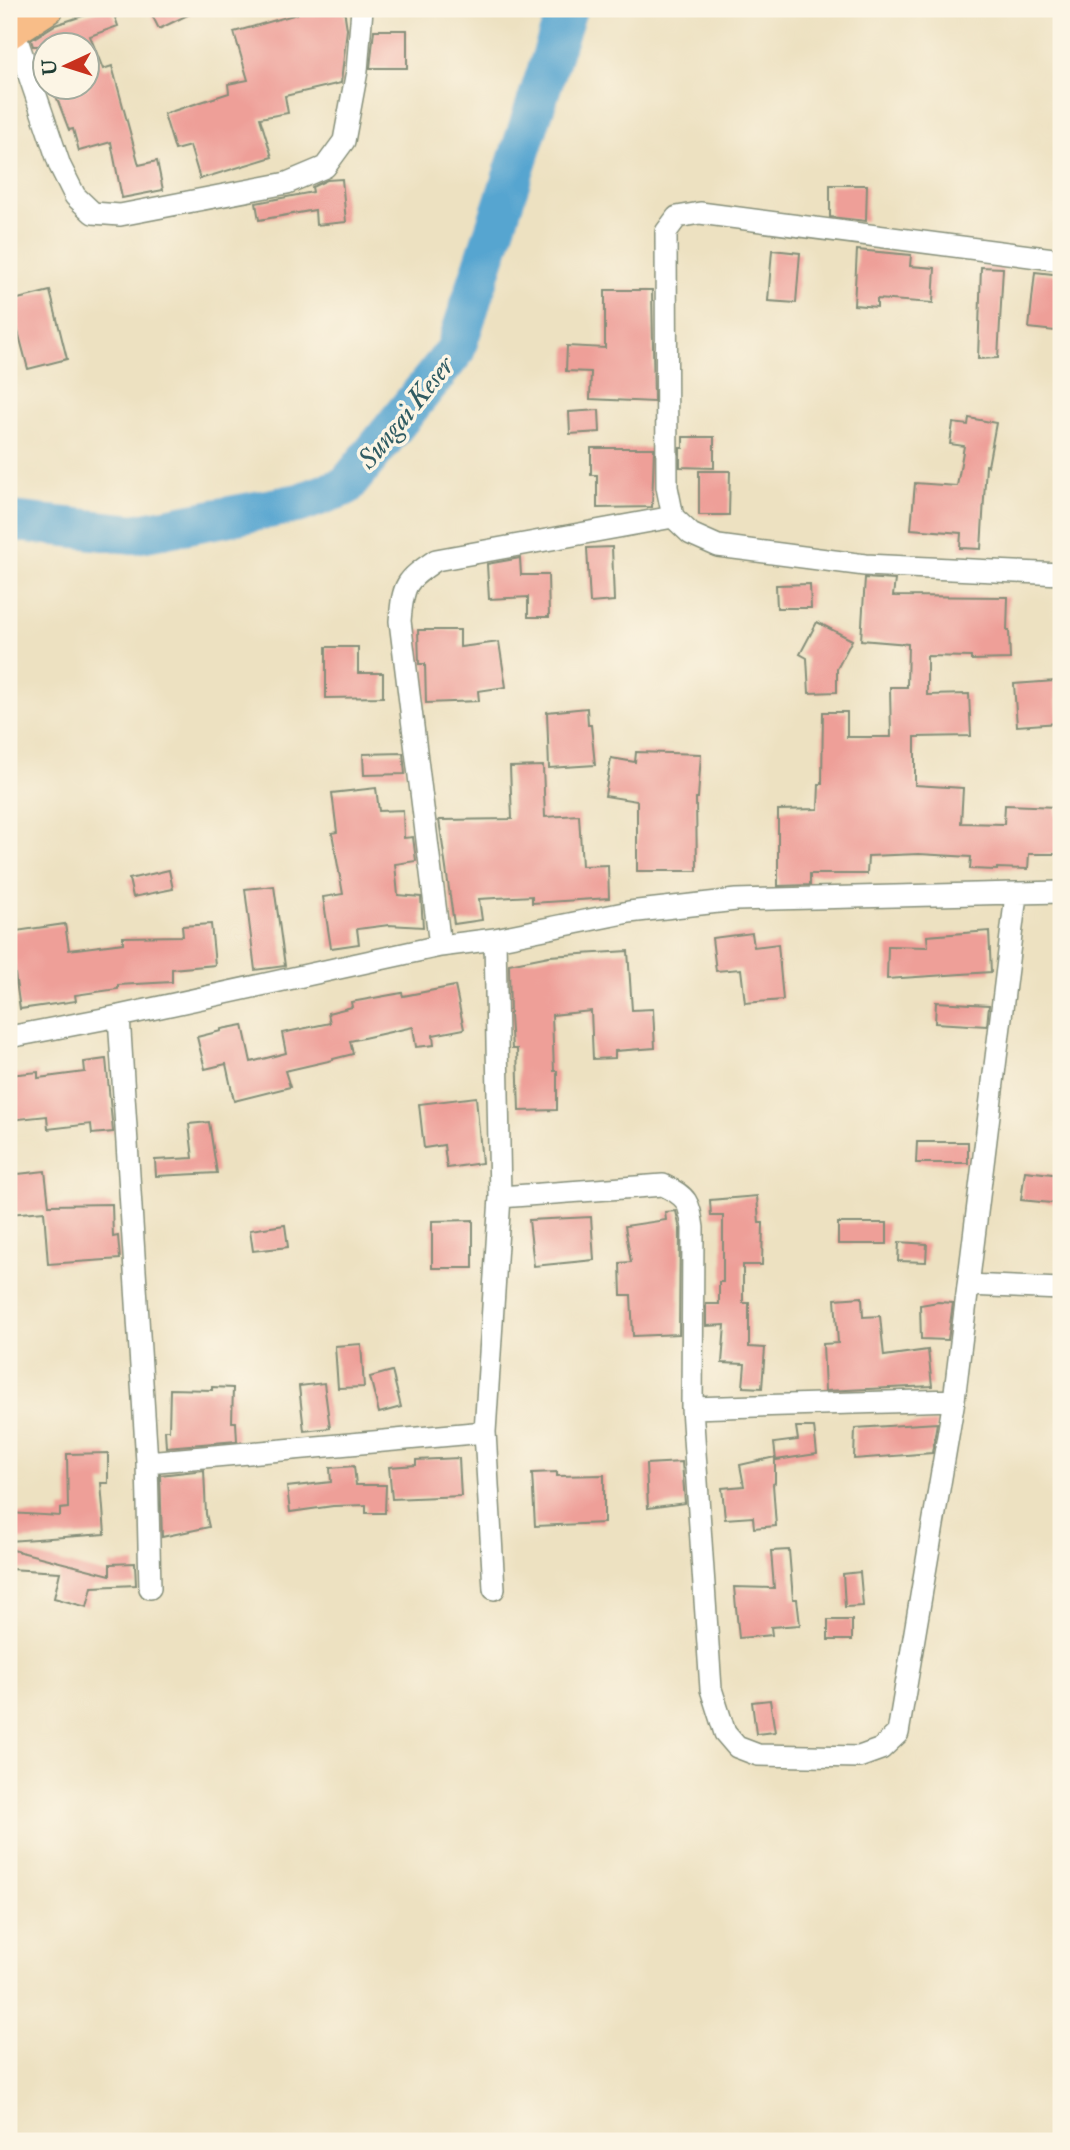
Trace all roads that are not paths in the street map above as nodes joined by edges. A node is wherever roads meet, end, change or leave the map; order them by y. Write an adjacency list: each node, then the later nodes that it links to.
1 (49, 9): 3 (main road)
2 (362, 9): 3 (street)
3 (12, 33)
4 (1061, 260): 5 (street)
5 (673, 517): 6 (street); 10 (street)
6 (1061, 574)
7 (1061, 892): 8 (street)
8 (1016, 895): 9 (street); 14 (street)
9 (495, 939): 10 (street); 13 (street)
10 (440, 946): 11 (street)
11 (118, 1016): 12 (street); 19 (street)
12 (9, 1037)
13 (500, 1197): 17 (street); 18 (street)
14 (968, 1285): 15 (street); 16 (street)
15 (1061, 1289)
16 (954, 1400): 17 (street); 17 (street)
17 (692, 1408)
18 (485, 1432): 19 (street); 21 (street)
19 (147, 1462): 20 (street)
20 (150, 1588)
21 (494, 1589)

